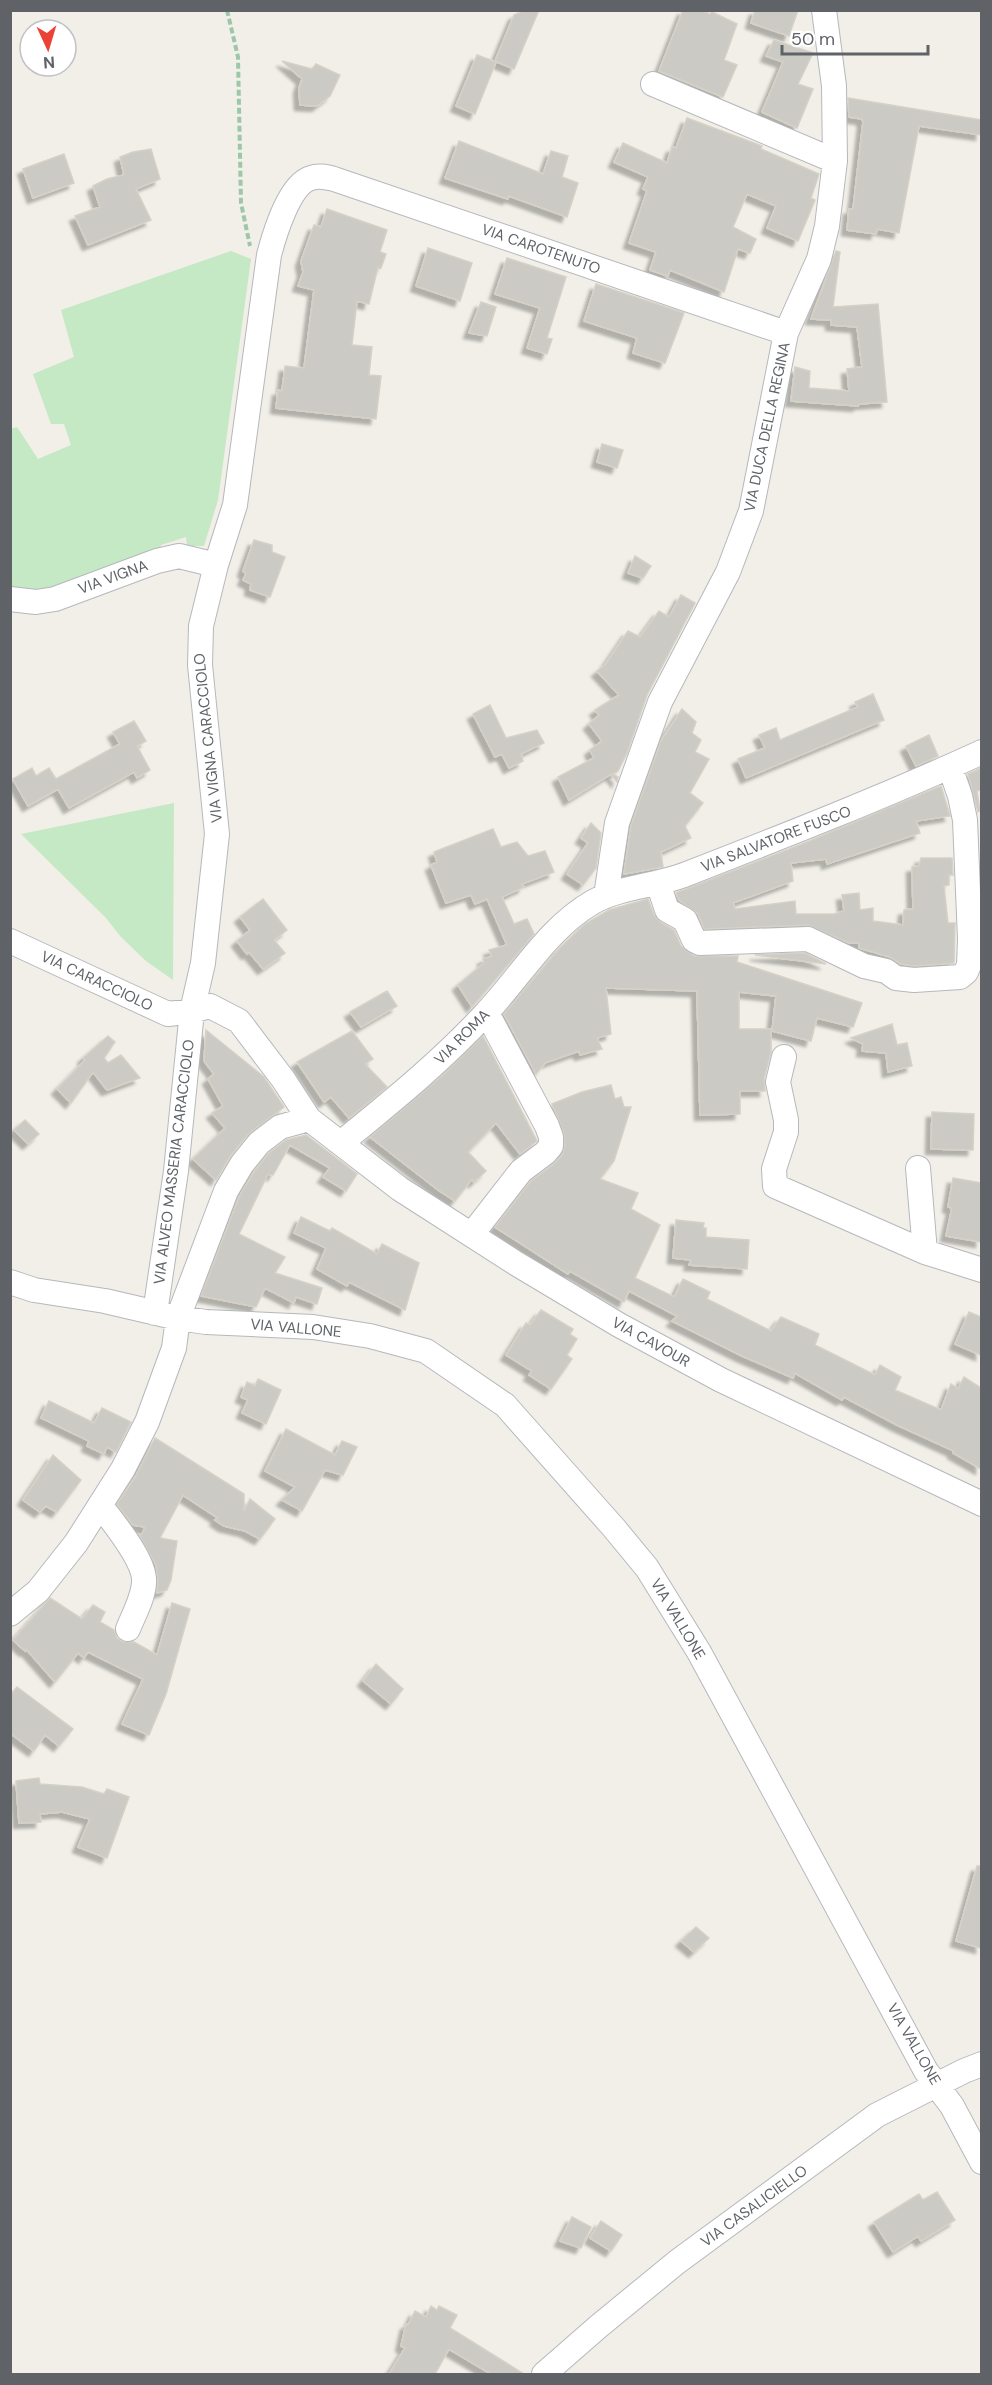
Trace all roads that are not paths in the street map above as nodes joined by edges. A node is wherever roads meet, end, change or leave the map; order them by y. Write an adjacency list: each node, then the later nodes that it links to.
1 (824, 10): 3 (street, VIA DUCA DELLA REGINA)
2 (653, 84): 3 (street)
3 (835, 161): 5 (street, VIA DUCA DELLA REGINA)
4 (297, 189): 5 (street, VIA CAROTENUTO); 6 (street, VIA VIGNA CARACCIOLO)
5 (786, 333): 11 (street, VIA DUCA DELLA REGINA)
6 (216, 566): 7 (street, VIA VIGNA); 14 (street, VIA VIGNA CARACCIOLO)
7 (12, 601)
8 (981, 753): 9 (street, VIA SALVATORE FUSCO)
9 (950, 767): 10 (street, VIA SALVATORE FUSCO); 10 (street)
10 (658, 883): 11 (street, VIA SALVATORE FUSCO)
11 (606, 896): 12 (street, VIA SALVATORE FUSCO)
12 (570, 918): 15 (street, VIA ROMA)
13 (10, 941): 14 (street, VIA CARACCIOLO)
14 (192, 1011): 17 (street, VIA CARACCIOLO); 24 (street, VIA ALVEO MASSERIA CARACCIOLO)
15 (486, 1013): 18 (street, VIA ROMA); 20 (street)
16 (784, 1057): 21 (street)
17 (309, 1119): 18 (street, VIA CAVOUR); 24 (street)
18 (341, 1143): 20 (street, VIA CAVOUR)
19 (918, 1168): 21 (street)
20 (472, 1234): 25 (street, VIA CAVOUR)
21 (925, 1252): 22 (street)
22 (981, 1270)
23 (10, 1281): 24 (street, VIA VALLONE)
24 (167, 1316): 26 (street); 30 (street, VIA VALLONE)
25 (981, 1504)
26 (100, 1505): 27 (street); 28 (street)
27 (10, 1614)
28 (128, 1629)
29 (981, 2064): 30 (street, VIA CASALICIELLO)
30 (936, 2084): 31 (street, VIA VALLONE); 32 (street, VIA CASALICIELLO)
31 (981, 2162)
32 (544, 2374)

